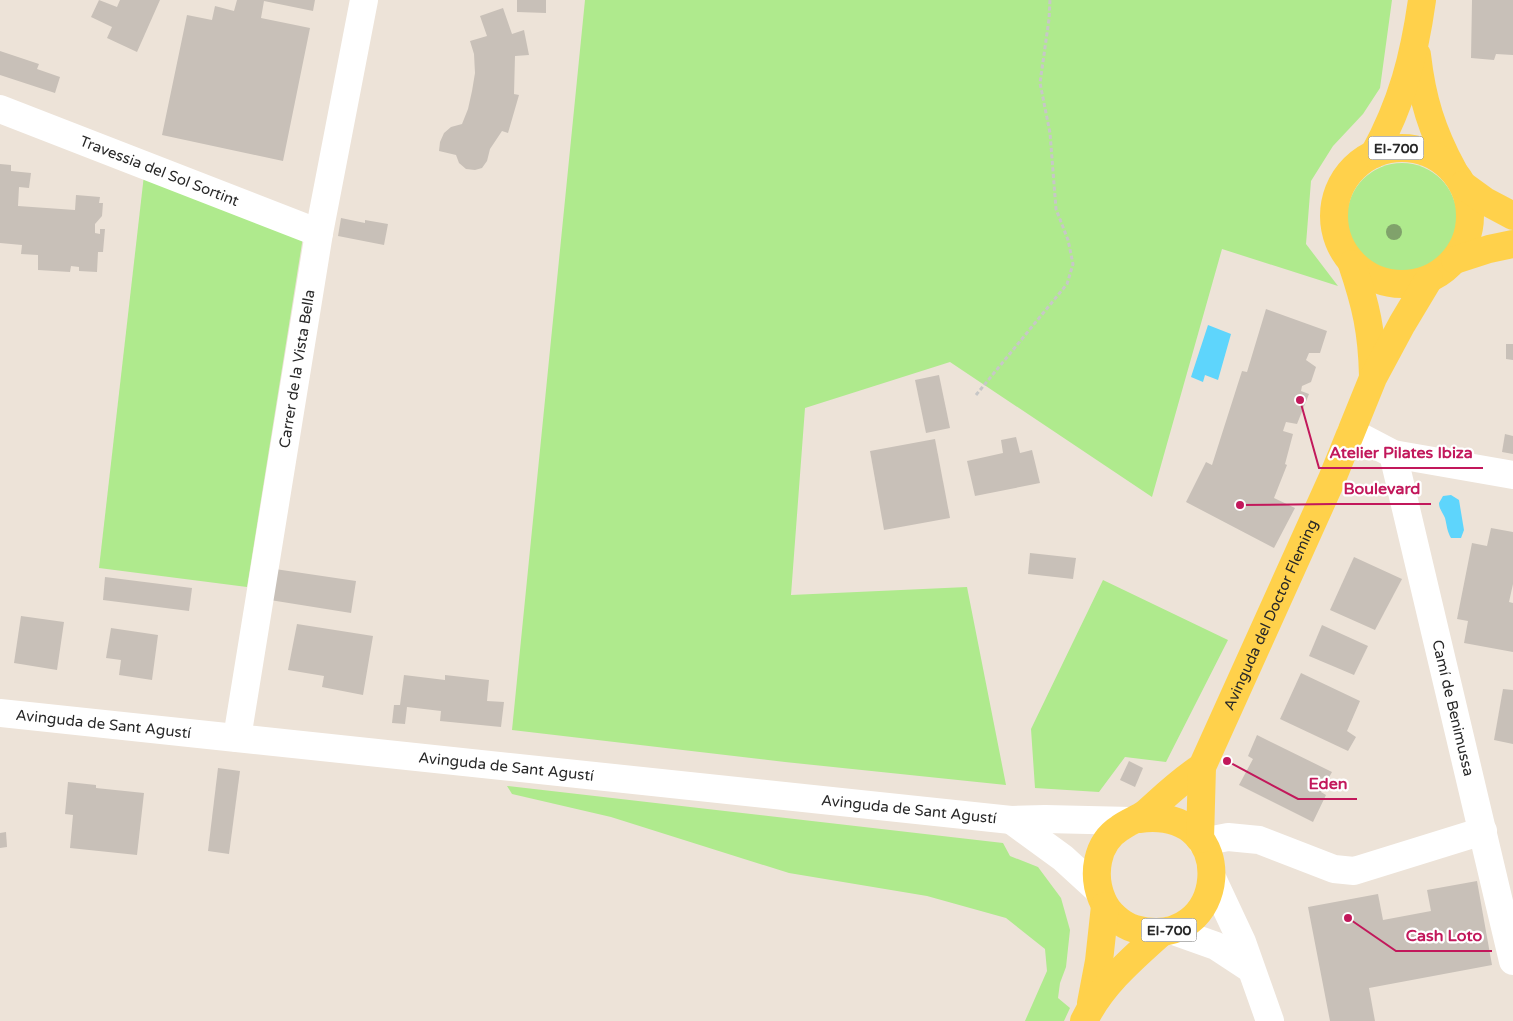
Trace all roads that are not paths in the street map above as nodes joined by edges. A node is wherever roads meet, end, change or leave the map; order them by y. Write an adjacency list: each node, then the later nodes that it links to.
1 (364, 0): 8 (street, Carrer de la Vista Bella)
2 (1422, 0): 3 (main road, EI-700)
3 (1416, 43): 5 (main road, EI-700); 6 (main road, EI-700)
4 (0, 109): 8 (street, Travessia del Sol Sortint)
5 (1374, 154): 6 (main road, EI-700); 11 (main road, EI-700)
6 (1458, 178): 7 (main road); 10 (main road, EI-700)
7 (1513, 216)
8 (319, 233): 18 (street, Carrer de la Vista Bella)
9 (1513, 244): 10 (main road)
10 (1455, 260): 12 (main road, EI-700)
11 (1352, 264): 12 (main road, EI-700); 13 (main road, Avinguda del Doctor Fleming / EI-700)
12 (1429, 279): 13 (main road, Avinguda del Doctor Fleming / EI-700)
13 (1373, 378): 14 (main road, Avinguda del Doctor Fleming / EI-700)
14 (1351, 432): 15 (street); 19 (main road, Avinguda del Doctor Fleming / EI-700)
15 (1394, 454): 16 (street); 22 (street, Camí de Benimussa)
16 (1513, 475)
17 (0, 713): 18 (street, Avinguda de Sant Agustí)
18 (237, 738): 20 (street, Avinguda de Sant Agustí)
19 (1202, 768): 21 (main road, EI-700); 23 (main road, Avinguda del Doctor Fleming / EI-700)
20 (1011, 820): 21 (street, Avinguda de Sant Agustí); 25 (street, Avinguda de Sant Agustí)
21 (1135, 820): 23 (main road); 25 (main road, EI-700)
22 (1483, 831): 23 (street); 27 (street, Camí de Benimussa)
23 (1201, 841): 24 (main road, EI-700)
24 (1212, 878): 26 (main road, EI-700); 28 (street)
25 (1101, 898): 26 (main road, EI-700); 29 (main road, EI-700)
26 (1167, 931): 28 (street); 29 (main road, EI-700)
27 (1513, 961)
28 (1251, 970): 30 (street)
29 (1086, 1016)
30 (1270, 1021)

